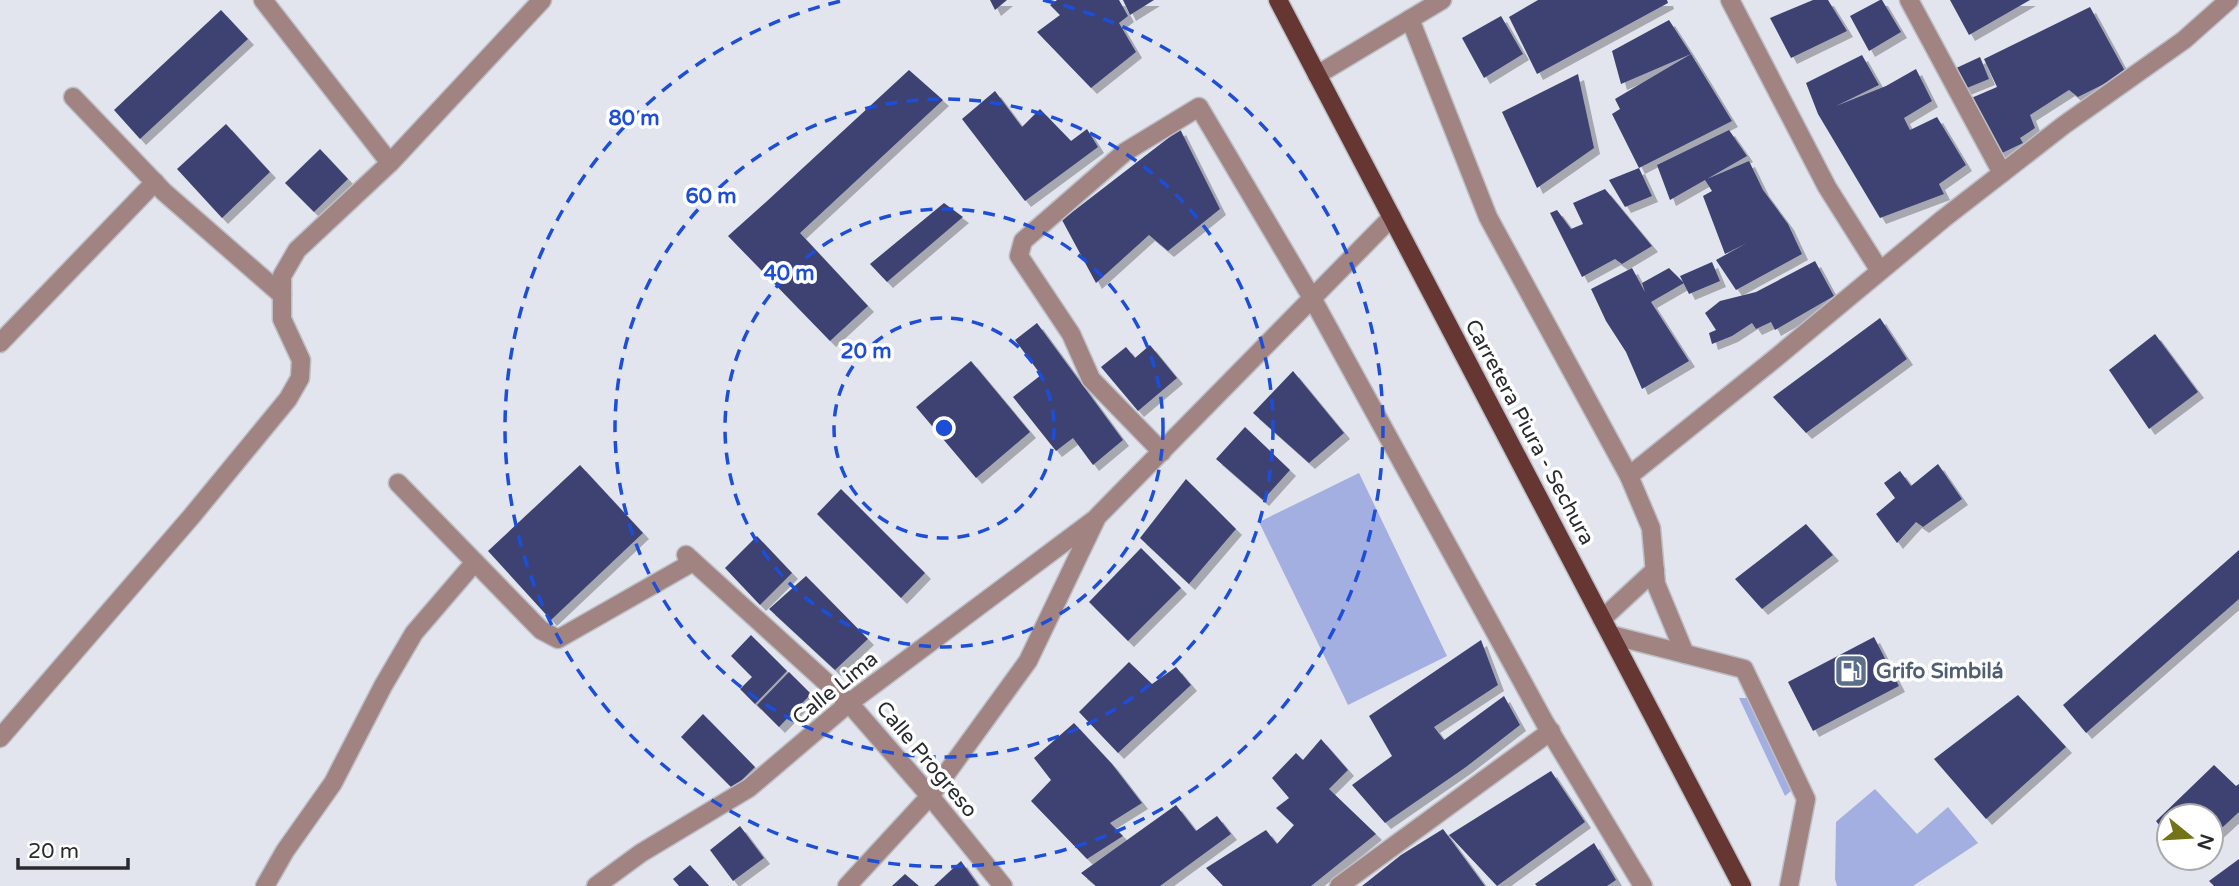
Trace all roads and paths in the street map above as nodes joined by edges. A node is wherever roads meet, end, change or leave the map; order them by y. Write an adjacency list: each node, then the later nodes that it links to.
1 (263, 0): 11 (street)
2 (542, 0): 11 (street)
3 (1278, 0): 9 (main road, Carretera Piura - Sechura)
4 (1442, 0): 8 (street)
5 (1730, 0): 15 (street)
6 (1909, 0): 12 (street)
7 (2229, 0): 12 (street)
8 (1410, 19): 9 (street); 20 (street)
9 (1317, 75): 14 (main road, Carretera Piura - Sechura)
10 (73, 97): 13 (street)
11 (390, 163): 16 (street)
12 (2002, 173): 15 (street)
13 (155, 183): 16 (street); 18 (street)
14 (1392, 217): 17 (street); 25 (main road, Carretera Piura - Sechura)
15 (1880, 271): 20 (street)
16 (282, 295): 30 (street)
17 (1312, 298): 19 (street); 19 (street); 29 (street)
18 (0, 343)
19 (1162, 452): 22 (street)
20 (1629, 476): 24 (street)
21 (398, 483): 23 (street)
22 (1097, 517): 28 (street, Calle Lima); 31 (street)
23 (475, 562): 28 (street, Calle Progreso); 32 (street)
24 (1655, 570): 25 (street); 27 (street)
25 (1602, 619): 26 (main road, Carretera Piura - Sechura)
26 (1611, 635): 27 (street); 38 (main road, Carretera Piura - Sechura)
27 (1685, 654): 39 (street)
28 (849, 703): 31 (street, Calle Progreso); 33 (street, Calle Lima)
29 (1551, 731): 36 (street); 37 (street)
30 (0, 738)
31 (930, 796): 34 (street); 35 (street, Calle Progreso)
32 (265, 886)
33 (596, 886)
34 (847, 886)
35 (1003, 886)
36 (1339, 886)
37 (1643, 886)
38 (1742, 886)
39 (1789, 886)

